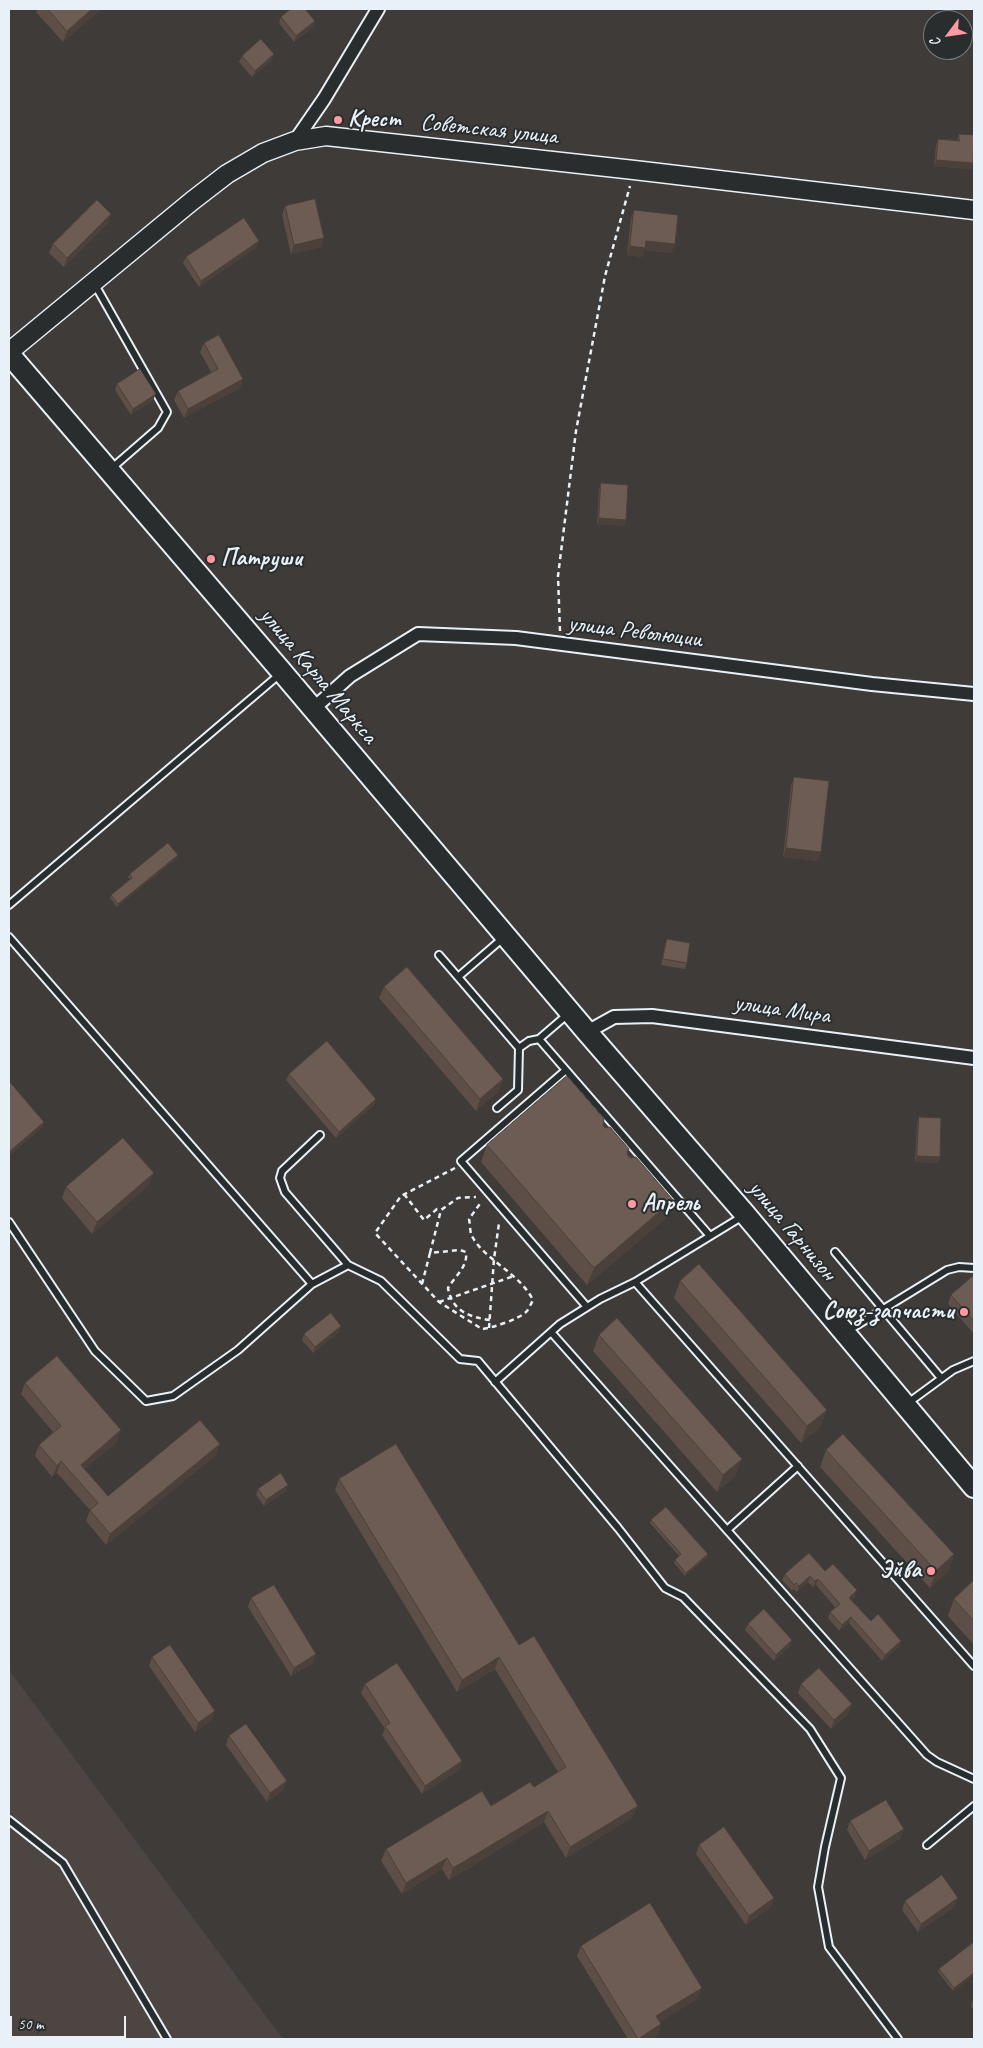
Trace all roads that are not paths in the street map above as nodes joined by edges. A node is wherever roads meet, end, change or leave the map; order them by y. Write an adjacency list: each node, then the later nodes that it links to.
1 (378, 9): 2 (street)
2 (294, 141): 3 (street, Советская улица); 4 (street, Советская улица)
3 (974, 210)
4 (94, 282): 5 (street, Советская улица); 6 (lane)
5 (9, 353): 6 (main road, улица Карла Маркса)
6 (109, 471): 7 (main road, улица Карла Маркса)
7 (282, 672): 9 (main road, улица Карла Маркса); 10 (lane)
8 (974, 694): 9 (street, улица Революции)
9 (313, 709): 11 (main road, улица Карла Маркса)
10 (9, 904)
11 (506, 936): 14 (lane); 15 (main road, улица Карла Маркса)
12 (9, 937): 30 (lane)
13 (439, 955): 14 (lane)
14 (458, 977): 18 (lane)
15 (570, 1012): 16 (main road, улица Карла Маркса); 17 (lane)
16 (587, 1032): 19 (street, улица Мира); 23 (main road, улица Гарнизон)
17 (539, 1039): 18 (lane); 20 (lane)
18 (519, 1048): 21 (lane)
19 (974, 1058)
20 (566, 1070): 25 (lane); 31 (lane)
21 (497, 1108)
22 (320, 1135): 27 (lane)
23 (745, 1214): 25 (lane); 34 (main road, улица Гарнизон)
24 (9, 1222): 30 (lane)
25 (710, 1236): 29 (lane)
26 (835, 1252): 32 (lane)
27 (348, 1265): 30 (lane); 37 (lane)
28 (974, 1268): 32 (lane)
29 (635, 1282): 31 (lane); 39 (lane)
30 (312, 1284)
31 (587, 1307): 33 (lane)
32 (884, 1309): 34 (lane); 36 (lane)
33 (551, 1332): 37 (lane); 41 (lane)
34 (844, 1333): 38 (main road, улица Гарнизон)
35 (974, 1361): 36 (lane)
36 (941, 1378): 38 (lane)
37 (495, 1382): 48 (lane)
38 (905, 1405): 40 (main road, улица Гарнизон)
39 (798, 1466): 41 (lane); 42 (lane)
40 (974, 1487)
41 (727, 1530): 43 (lane)
42 (974, 1666)
43 (974, 1779)
44 (974, 1806): 46 (lane)
45 (9, 1820): 47 (lane)
46 (926, 1845)
47 (167, 2039)
48 (898, 2039)

